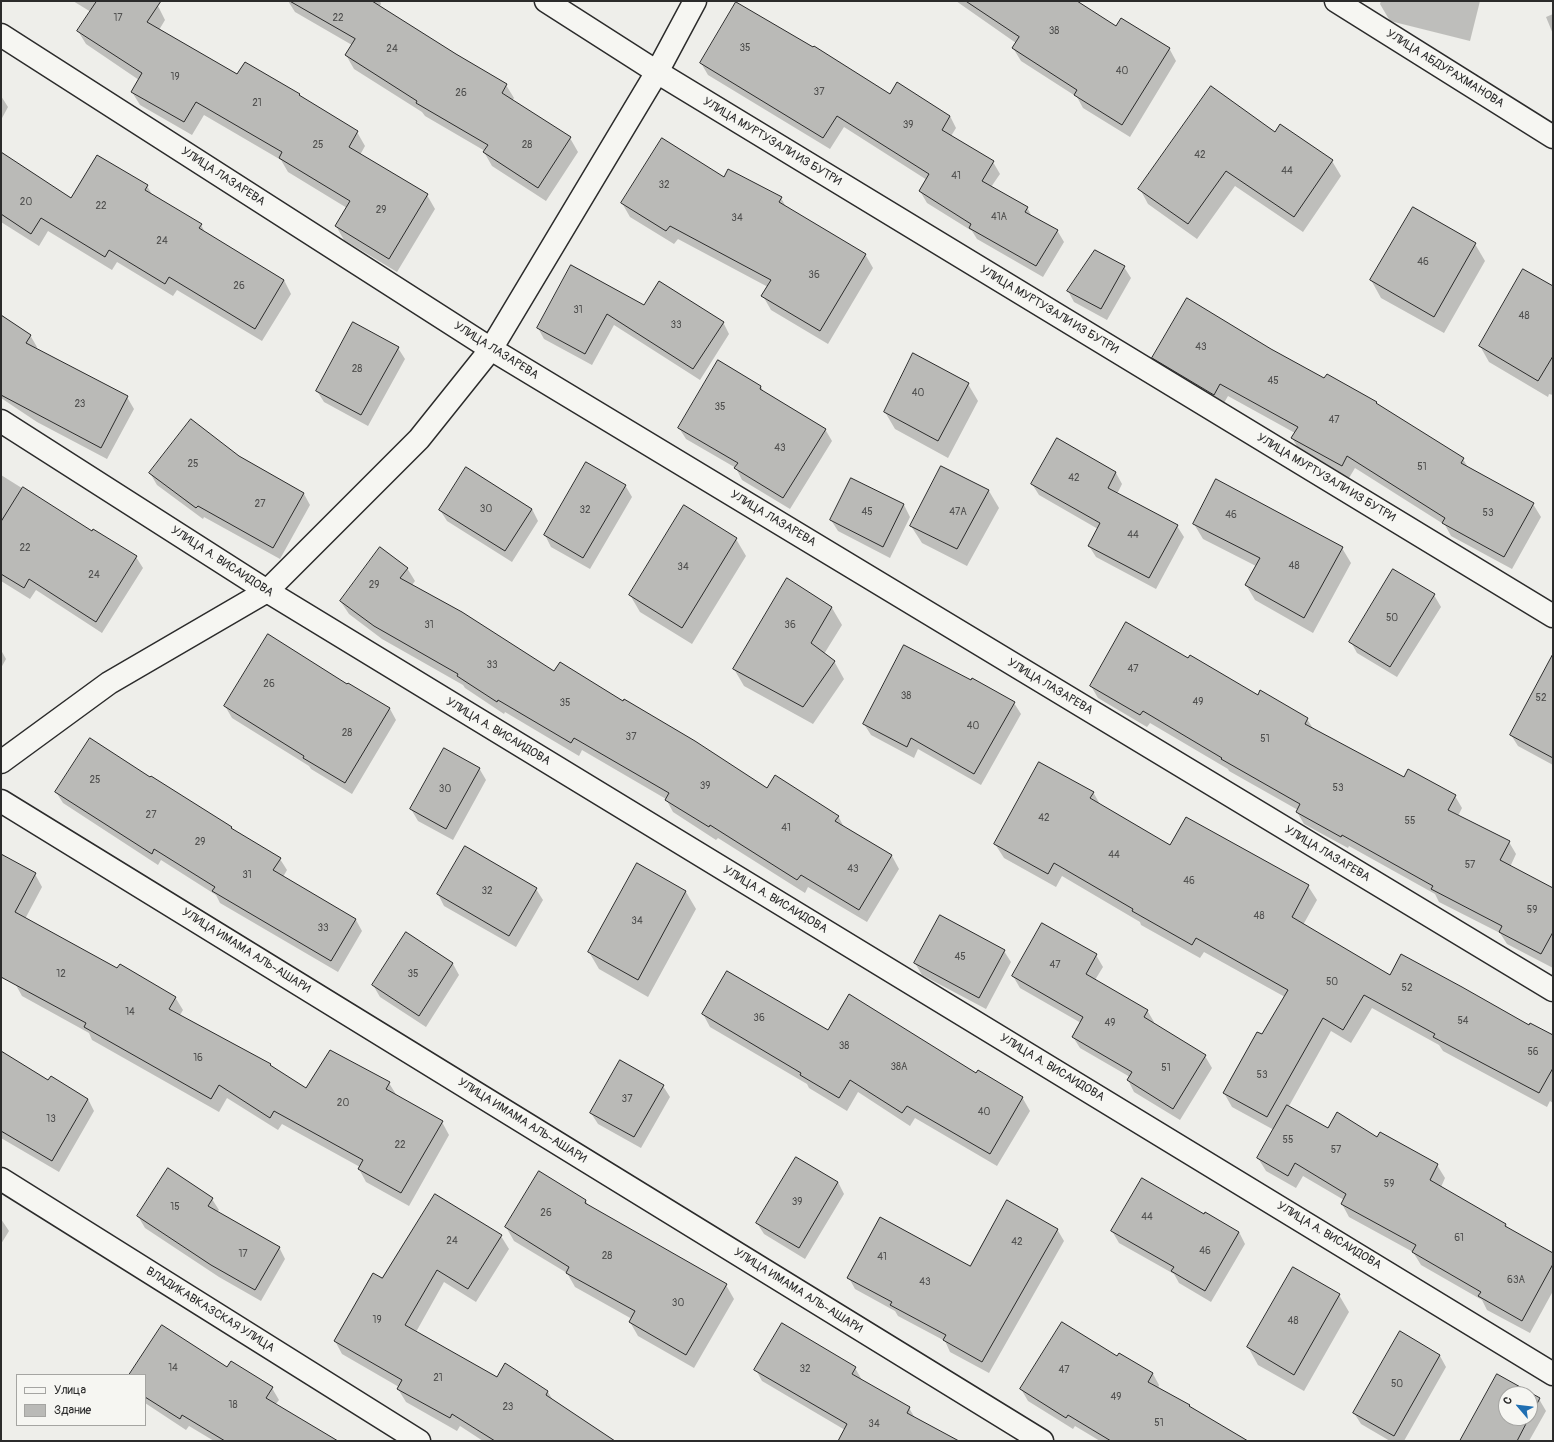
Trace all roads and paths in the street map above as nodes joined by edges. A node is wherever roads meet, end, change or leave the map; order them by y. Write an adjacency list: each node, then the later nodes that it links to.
1 (546, 1): 5 (street, УЛИЦА МУРТУЗАЛИ ИЗ БУТРИ)
2 (695, 1): 5 (street)
3 (1336, 1): 6 (street, УЛИЦА АБДУРАХМАНОВА)
4 (1, 35): 7 (street, УЛИЦА ЛАЗАРЕВА)
5 (657, 72): 7 (street); 10 (street, УЛИЦА МУРТУЗАЛИ ИЗ БУТРИ)
6 (1553, 137)
7 (491, 349): 9 (street); 13 (street, УЛИЦА ЛАЗАРЕВА)
8 (1, 421): 9 (street, УЛИЦА А. ВИСАИДОВА)
9 (268, 591): 11 (street); 15 (street, УЛИЦА А. ВИСАИДОВА)
10 (1553, 616)
11 (1, 762)
12 (1, 800): 17 (street, УЛИЦА ИМАМА АЛЬ-АШАРИ)
13 (1553, 990)
14 (1, 1179): 16 (street, ВЛАДИКАВКАЗСКАЯ УЛИЦА)
15 (1553, 1374)
16 (419, 1441)
17 (1042, 1441)

